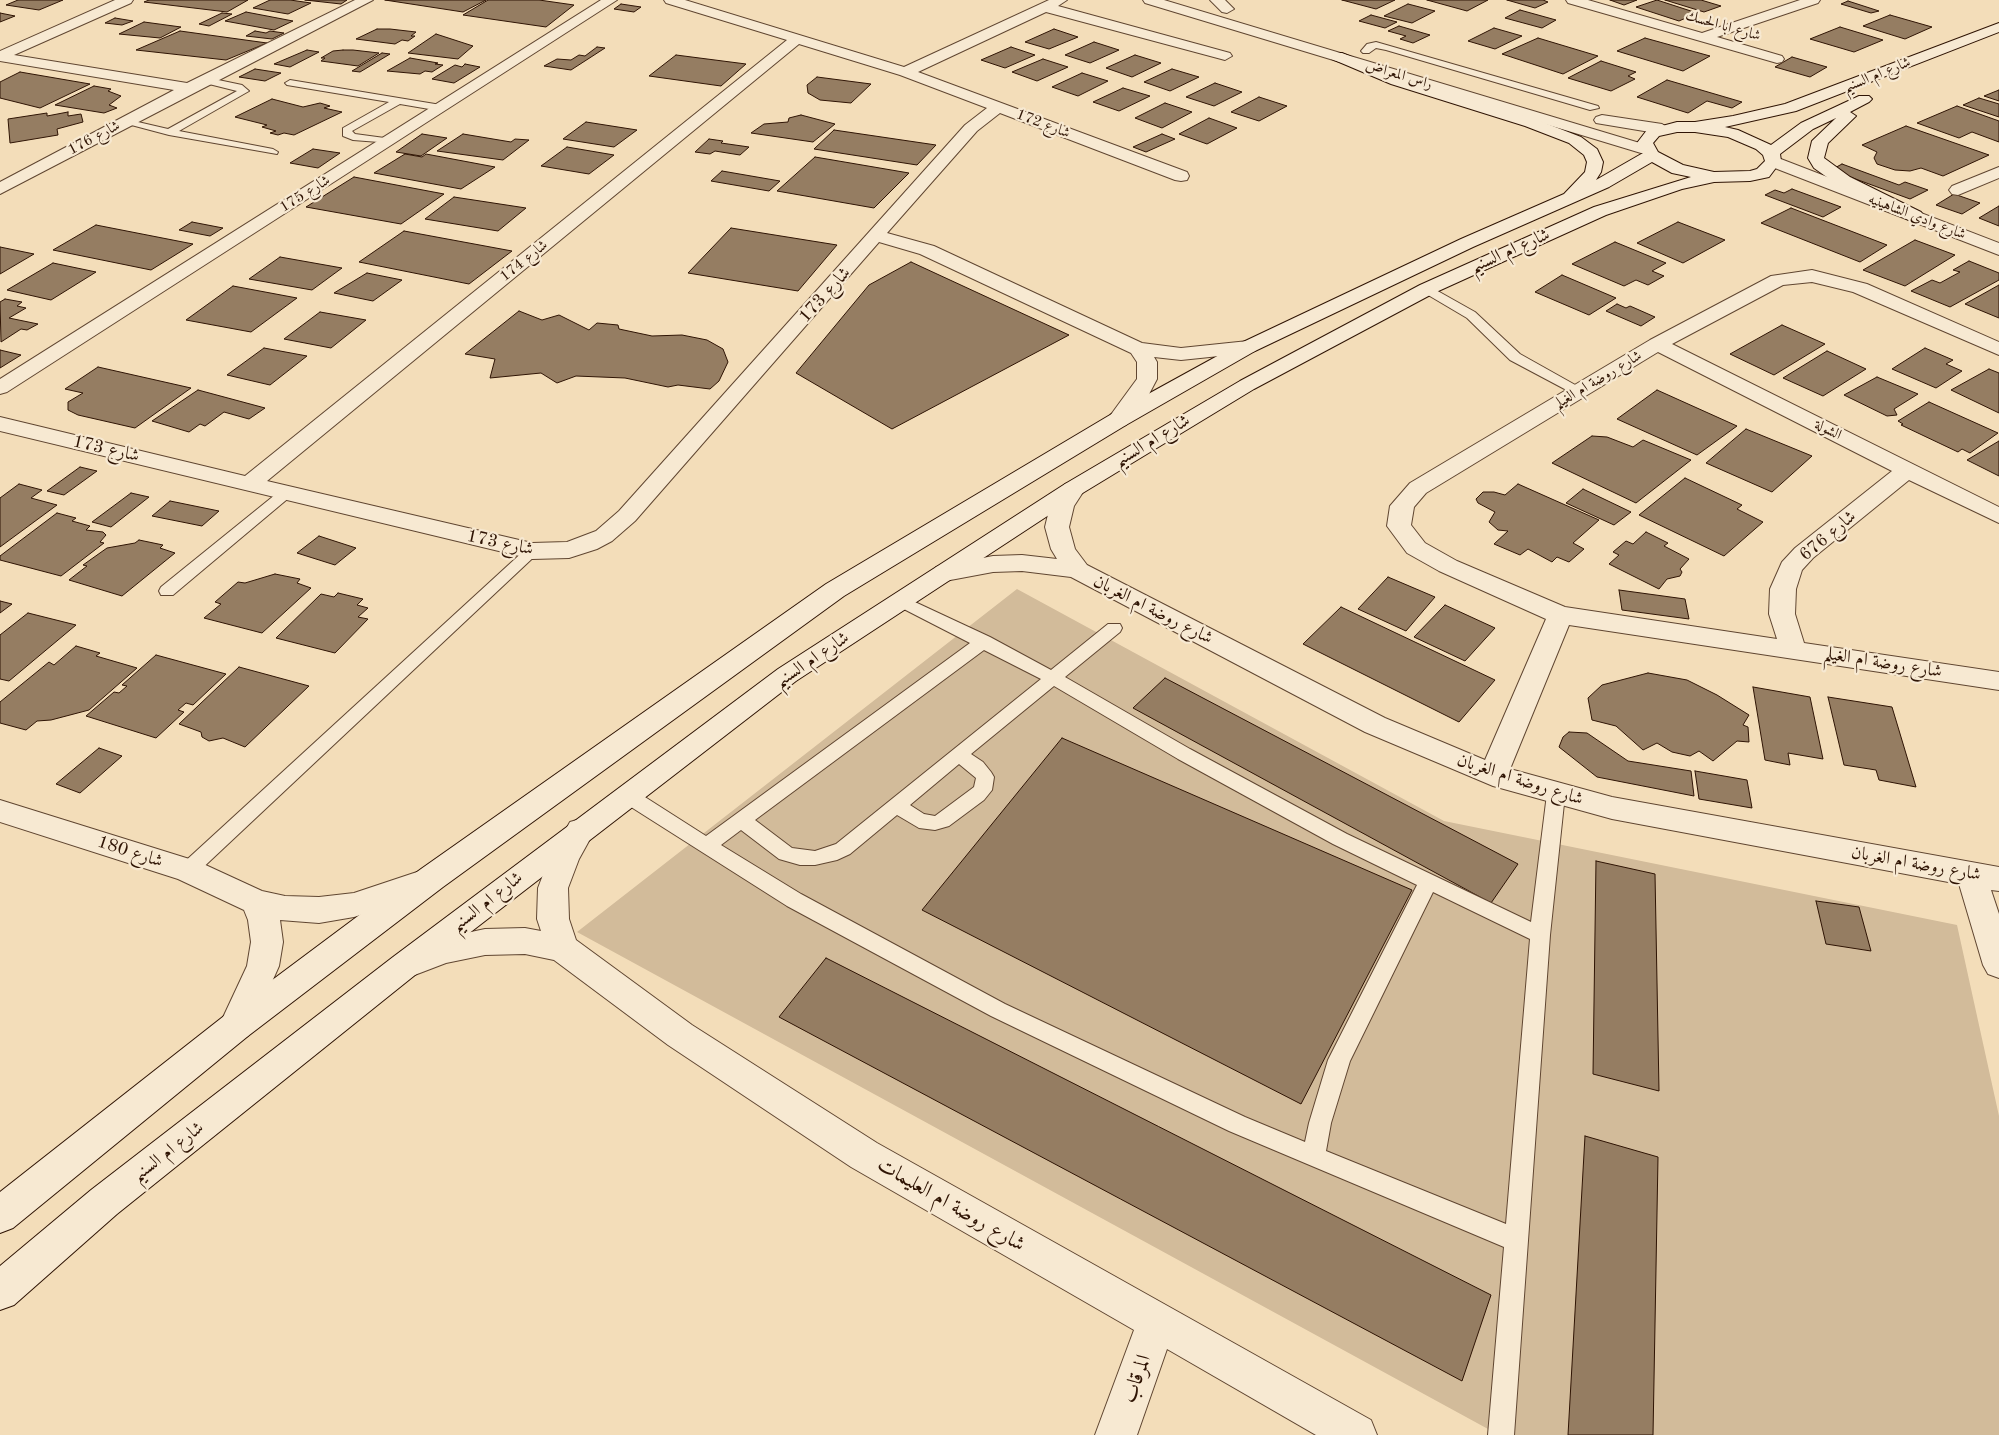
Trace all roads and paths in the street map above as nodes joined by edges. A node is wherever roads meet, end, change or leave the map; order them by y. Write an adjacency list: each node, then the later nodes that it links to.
1 (126, 0): 16 (street)
2 (366, 0): 21 (street, شارع 176)
3 (610, 0): 26 (street, شارع 175)
4 (671, 0): 14 (street, شارع 172)
5 (1060, 0): 11 (street)
6 (1150, 0): 18 (street, راس المعراض)
7 (1197, 0): 10 (street, راس المعراض)
8 (1573, 0): 13 (street, شارع ابا الحسك)
9 (1813, 0): 13 (street)
10 (1222, 4): 15 (street, راس المعراض)
11 (1045, 7): 17 (street); 20 (street)
12 (1999, 27): 29 (street, شارع ام السنيم)
13 (1704, 37): 19 (street, شارع ابا الحسك)
14 (797, 39): 20 (street, شارع 172); 55 (street, شارع 174)
15 (1366, 51): 27 (lane); 30 (street, راس المعراض)
16 (0, 56): 23 (street)
17 (1225, 56)
18 (1337, 56): 34 (street, راس المعراض); 41 (street)
19 (1777, 59)
20 (905, 72): 25 (street, شارع 172)
21 (204, 80): 23 (street, شارع 176); 31 (lane)
22 (290, 83): 24 (lane)
23 (188, 88): 28 (street, شارع 176)
24 (398, 101): 26 (lane); 32 (lane)
25 (1000, 107): 37 (street, شارع 172); 43 (street, شارع 173)
26 (441, 108): 32 (street, شارع 175)
27 (1594, 108)
28 (124, 122): 31 (lane); 39 (street, شارع 176)
29 (1695, 126): 30 (street, راس المعراض); 35 (street)
30 (1662, 129): 34 (street)
31 (169, 132): 33 (lane)
32 (388, 142): 50 (street, شارع 175)
33 (273, 152)
34 (1650, 152): 38 (street, راس المعراض); 41 (street, شارع ام السنيم)
35 (1769, 162): 38 (street); 42 (street, شارع وادي الشاهينيه); 42 (street, شارع ام السنيم)
36 (1999, 172): 40 (street)
37 (1181, 176)
38 (1714, 177): 45 (street, شارع ام السنيم)
39 (0, 189)
40 (1958, 190)
41 (1556, 204): 47 (street, شارع ام السنيم)
42 (1915, 216): 44 (street, شارع وادي الشاهينيه)
43 (877, 236): 48 (street); 59 (street, شارع 173)
44 (1999, 248)
45 (1427, 289): 51 (lane); 56 (street, شارع ام السنيم)
46 (1657, 344): 49 (street, شارع روضة ام الغيلم); 51 (street, شارع روضة ام الغيلم); 54 (street, الشولة)
47 (1248, 347): 48 (street); 52 (street, شارع ام السنيم)
48 (1138, 349): 52 (street)
49 (1999, 349)
50 (0, 388)
51 (1579, 391): 64 (street, شارع روضة ام الغيلم)
52 (1118, 420): 81 (street, شارع ام السنيم)
53 (0, 424): 55 (street, شارع 173)
54 (1907, 470): 58 (street, الشولة); 67 (street, شارع 676)
55 (250, 483): 57 (street, شارع 173)
56 (1073, 489): 60 (street, شارع روضة ام الغربان); 61 (street, شارع ام السنيم)
57 (286, 493): 59 (street, شارع 173); 62 (lane)
58 (1999, 516)
59 (532, 551): 79 (lane)
60 (1078, 571): 61 (street, شارع روضة ام الغربان); 71 (street, شارع روضة ام الغربان)
61 (945, 573): 63 (street, شارع ام السنيم)
62 (167, 591)
63 (902, 601): 66 (lane); 73 (street, شارع ام السنيم)
64 (1560, 615): 67 (street, شارع روضة ام الغيلم); 71 (street)
65 (1114, 628): 68 (lane)
66 (984, 641): 68 (lane); 76 (lane)
67 (1793, 649): 69 (street, شارع روضة ام الغيلم)
68 (1053, 678): 70 (lane); 82 (lane)
69 (1999, 681)
70 (959, 755): 74 (lane); 74 (lane)
71 (1493, 775): 72 (street, شارع روضة ام الغربان)
72 (1556, 794): 80 (street, شارع روضة ام الغربان); 84 (lane)
73 (627, 795): 77 (street, شارع ام السنيم); 78 (lane)
74 (897, 805): 76 (lane)
75 (0, 810): 79 (street, شارع 180)
76 (742, 820): 78 (lane)
77 (580, 830): 85 (street); 86 (street, شارع ام السنيم)
78 (706, 846): 89 (lane)
79 (188, 870): 83 (street, شارع 180)
80 (1985, 876): 87 (street)
81 (432, 878): 83 (street, شارع 180); 88 (street, شارع ام السنيم)
82 (1428, 883): 84 (lane); 89 (lane)
83 (256, 902): 88 (street)
84 (1540, 935): 91 (lane)
85 (562, 948): 86 (street, شارع روضة ام العليمات); 93 (street, شارع روضة ام العليمات)
86 (404, 966): 92 (street, شارع ام السنيم)
87 (1999, 966)
88 (236, 1026): 90 (street, شارع ام السنيم)
89 (1314, 1157): 91 (lane)
90 (0, 1215)
91 (1516, 1240): 96 (lane)
92 (0, 1290)
93 (1157, 1322): 94 (street, المرقاب); 95 (street, شارع روضة ام العليمات)
94 (1116, 1435)
95 (1356, 1435)
96 (1500, 1435)

